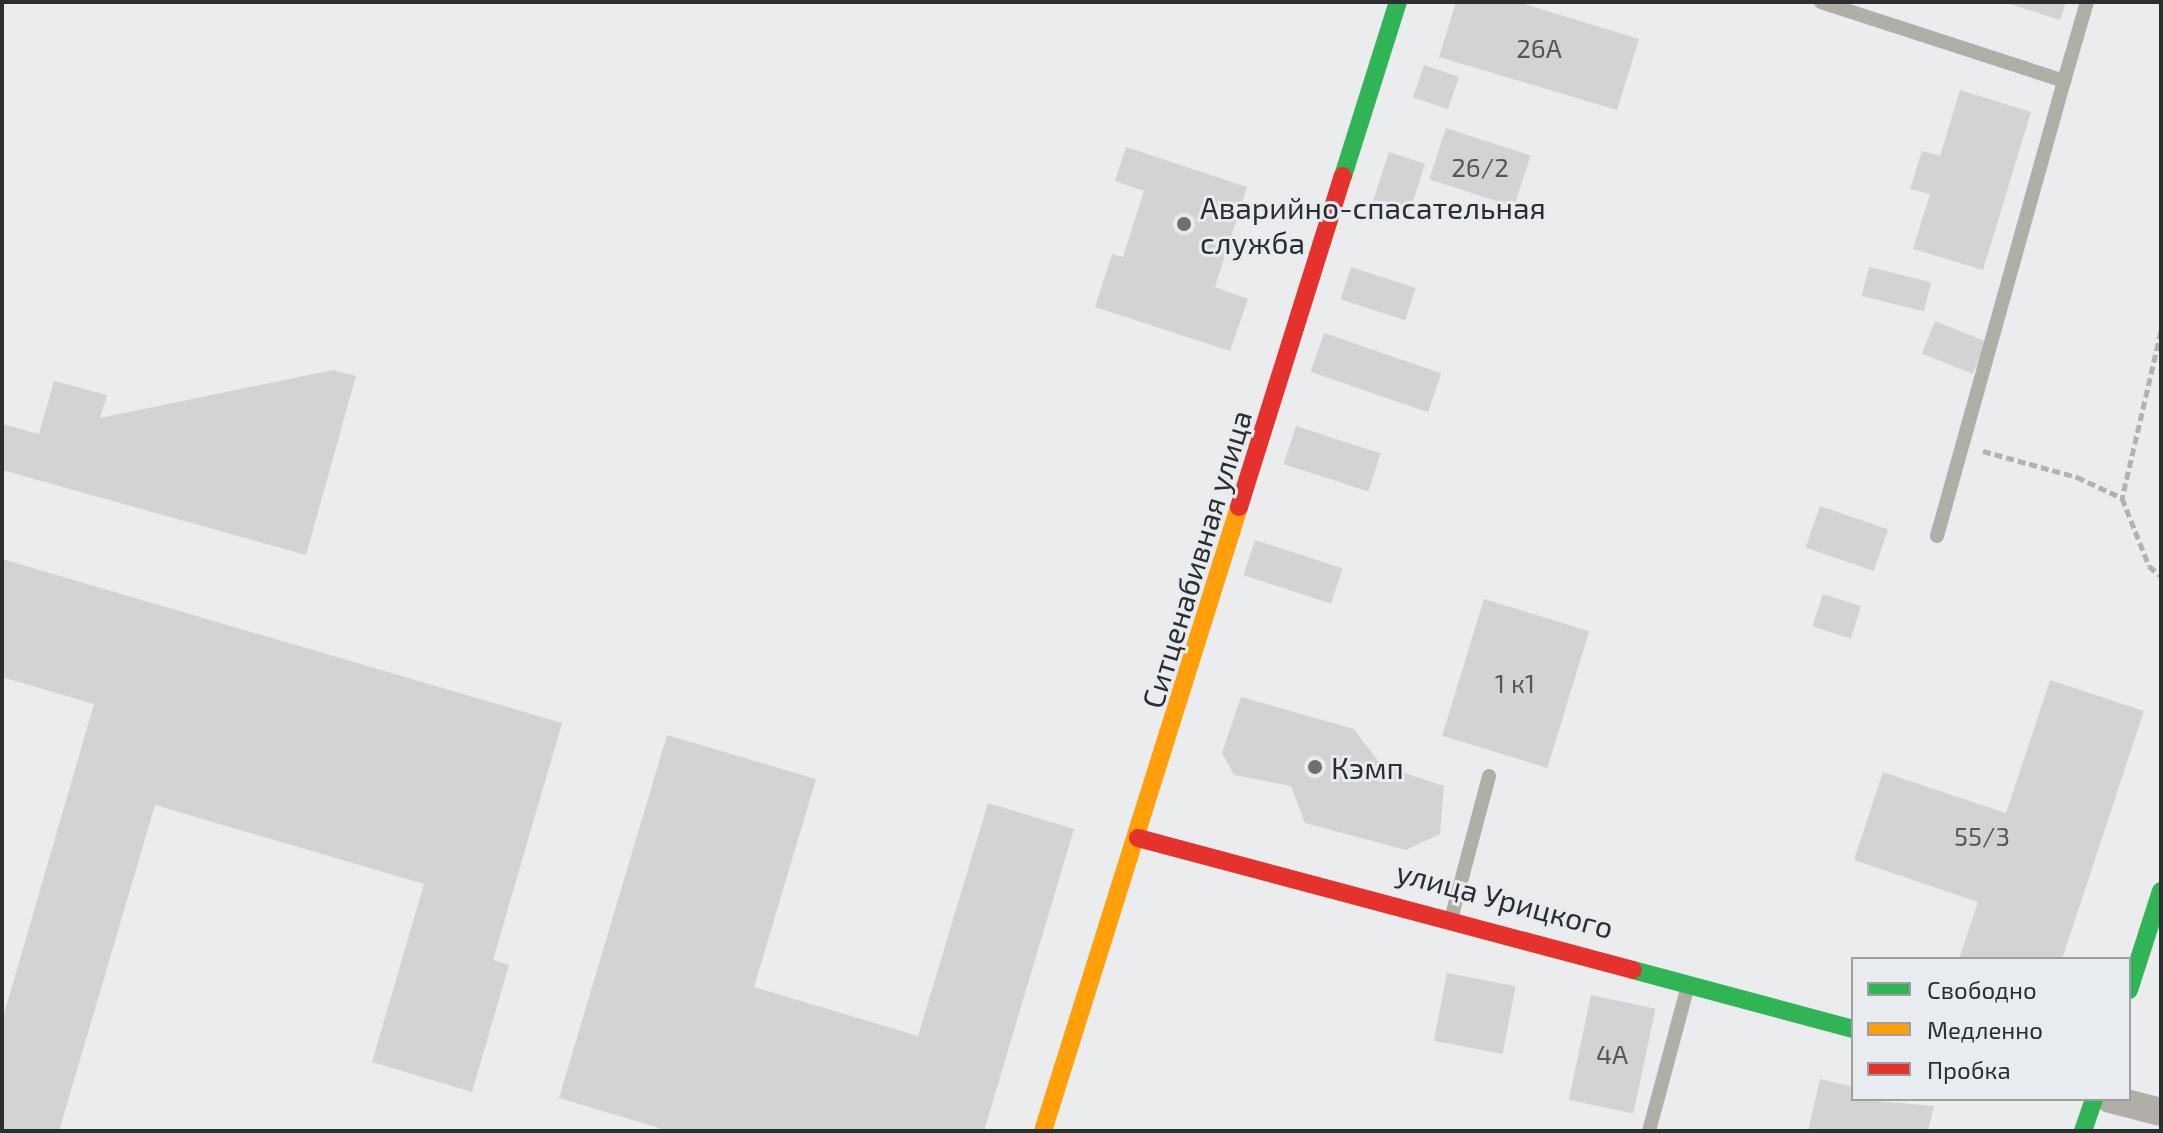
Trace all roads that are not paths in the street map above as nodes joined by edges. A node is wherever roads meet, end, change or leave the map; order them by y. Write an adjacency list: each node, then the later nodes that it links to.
1 (1398, 2): 7 (street, Ситценабивная улица)
2 (1821, 2): 4 (lane)
3 (2087, 2): 4 (lane)
4 (2064, 81): 5 (lane)
5 (1937, 536)
6 (1489, 776): 9 (lane)
7 (1138, 838): 9 (street, улица Урицкого); 16 (street, Ситценабивная улица)
8 (2161, 891): 11 (street)
9 (1451, 919): 10 (street, улица Урицкого)
10 (1689, 984): 12 (street, улица Урицкого); 17 (lane)
11 (2131, 984)
12 (1851, 1028)
13 (2093, 1101): 18 (street)
14 (2118, 1101): 15 (street)
15 (2161, 1112)
16 (1043, 1131)
17 (1649, 1131)
18 (2083, 1131)

